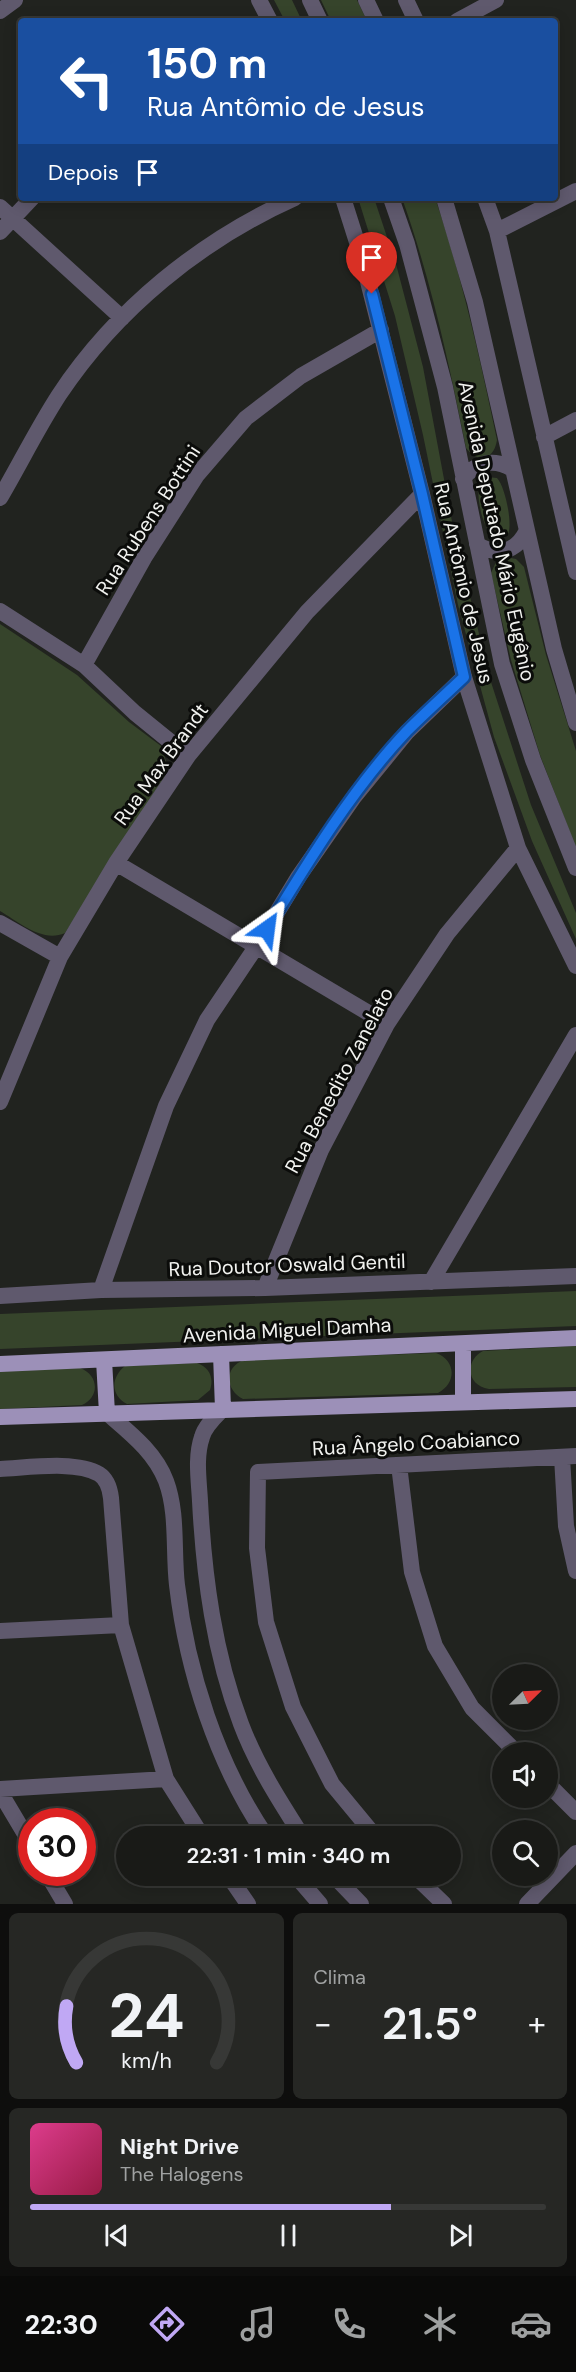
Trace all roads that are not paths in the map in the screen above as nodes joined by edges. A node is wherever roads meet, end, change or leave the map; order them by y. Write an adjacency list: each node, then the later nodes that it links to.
1 (15, 0): 7 (street)
2 (259, 0): 8 (street)
3 (310, 0): 9 (street)
4 (366, 0): 10 (street)
5 (406, 0): 11 (street)
6 (496, 0): 12 (street)
7 (0, 11)
8 (268, 18)
9 (319, 18)
10 (375, 18)
11 (415, 18)
12 (463, 18)
13 (576, 191): 14 (street)
14 (558, 200)
15 (27, 201): 22 (street)
16 (288, 201): 25 (street)
17 (344, 201): 26 (street, Rua Antômio de Jesus)
18 (392, 201): 30 (street, Avenida Deputado Mário Eugênio)
19 (445, 201): 29 (street, Avenida Deputado Mário Eugênio)
20 (486, 201): 23 (street)
21 (556, 201): 23 (street)
22 (6, 213): 24 (street); 25 (street)
23 (497, 231): 28 (street)
24 (0, 232)
25 (122, 318): 32 (street)
26 (381, 330): 31 (street, Rua Antômio de Jesus); 37 (street, Rua Rubens Bottini)
27 (576, 420): 28 (street)
28 (544, 437): 35 (street)
29 (512, 469): 30 (street); 33 (street, Avenida Deputado Mário Eugênio)
30 (463, 480): 34 (street, Avenida Deputado Mário Eugênio)
31 (422, 494): 38 (street, Rua Antômio de Jesus); 40 (street, Rua Max Brandt)
32 (0, 498)
33 (526, 532): 34 (street); 39 (street, Avenida Deputado Mário Eugênio)
34 (477, 544): 43 (street, Avenida Deputado Mário Eugênio)
35 (576, 572)
36 (0, 611): 37 (street)
37 (84, 665): 40 (street)
38 (464, 677): 41 (street, Rua Antômio de Jesus); 45 (street)
39 (576, 723)
40 (188, 756): 42 (street, Rua Max Brandt)
41 (518, 848): 47 (street, Rua Antômio de Jesus); 48 (street, Rua Benedito Zanelato)
42 (116, 864): 45 (street); 46 (street, Rua Max Brandt)
43 (576, 868)
44 (0, 923): 46 (street)
45 (256, 947): 48 (street); 54 (street)
46 (60, 957): 50 (street, Rua Max Brandt)
47 (576, 966)
48 (387, 1024): 53 (street, Rua Benedito Zanelato)
49 (576, 1035): 52 (street)
50 (0, 1102)
51 (576, 1276): 52 (street, Rua Doutor Oswald Gentil)
52 (431, 1282): 53 (street, Rua Doutor Oswald Gentil)
53 (265, 1288): 54 (street, Rua Doutor Oswald Gentil)
54 (101, 1290): 55 (street, Rua Doutor Oswald Gentil)
55 (0, 1296)
56 (576, 1338): 57 (main road, Avenida Miguel Damha)
57 (463, 1344): 58 (main road, Avenida Miguel Damha); 62 (main road)
58 (221, 1354): 59 (main road, Avenida Miguel Damha); 63 (main road)
59 (104, 1360): 60 (main road, Avenida Miguel Damha); 64 (main road)
60 (0, 1364)
61 (576, 1399): 62 (main road)
62 (463, 1402): 63 (main road)
63 (223, 1409): 64 (main road); 80 (street)
64 (107, 1413): 65 (main road); 79 (street)
65 (0, 1417)
66 (569, 1456): 67 (street, Rua Ângelo Coabianco); 69 (street)
67 (399, 1465): 72 (street); 81 (street, Rua Ângelo Coabianco)
68 (0, 1469): 70 (street)
69 (576, 1571)
70 (121, 1625): 71 (street); 73 (street)
71 (0, 1631)
72 (506, 1742)
73 (166, 1779): 74 (street); 78 (street)
74 (0, 1791): 77 (street)
75 (558, 1794): 76 (street)
76 (576, 1812)
77 (18, 1822)
78 (196, 1826)
79 (260, 1826)
80 (296, 1826)
81 (367, 1826)
82 (576, 1854): 93 (street)
83 (54, 1886): 88 (street)
84 (236, 1886): 89 (street)
85 (304, 1886): 90 (street)
86 (344, 1886): 91 (street)
87 (425, 1886): 92 (street)
88 (65, 1904)
89 (248, 1904)
90 (320, 1904)
91 (361, 1904)
92 (444, 1904)
93 (527, 1904)

